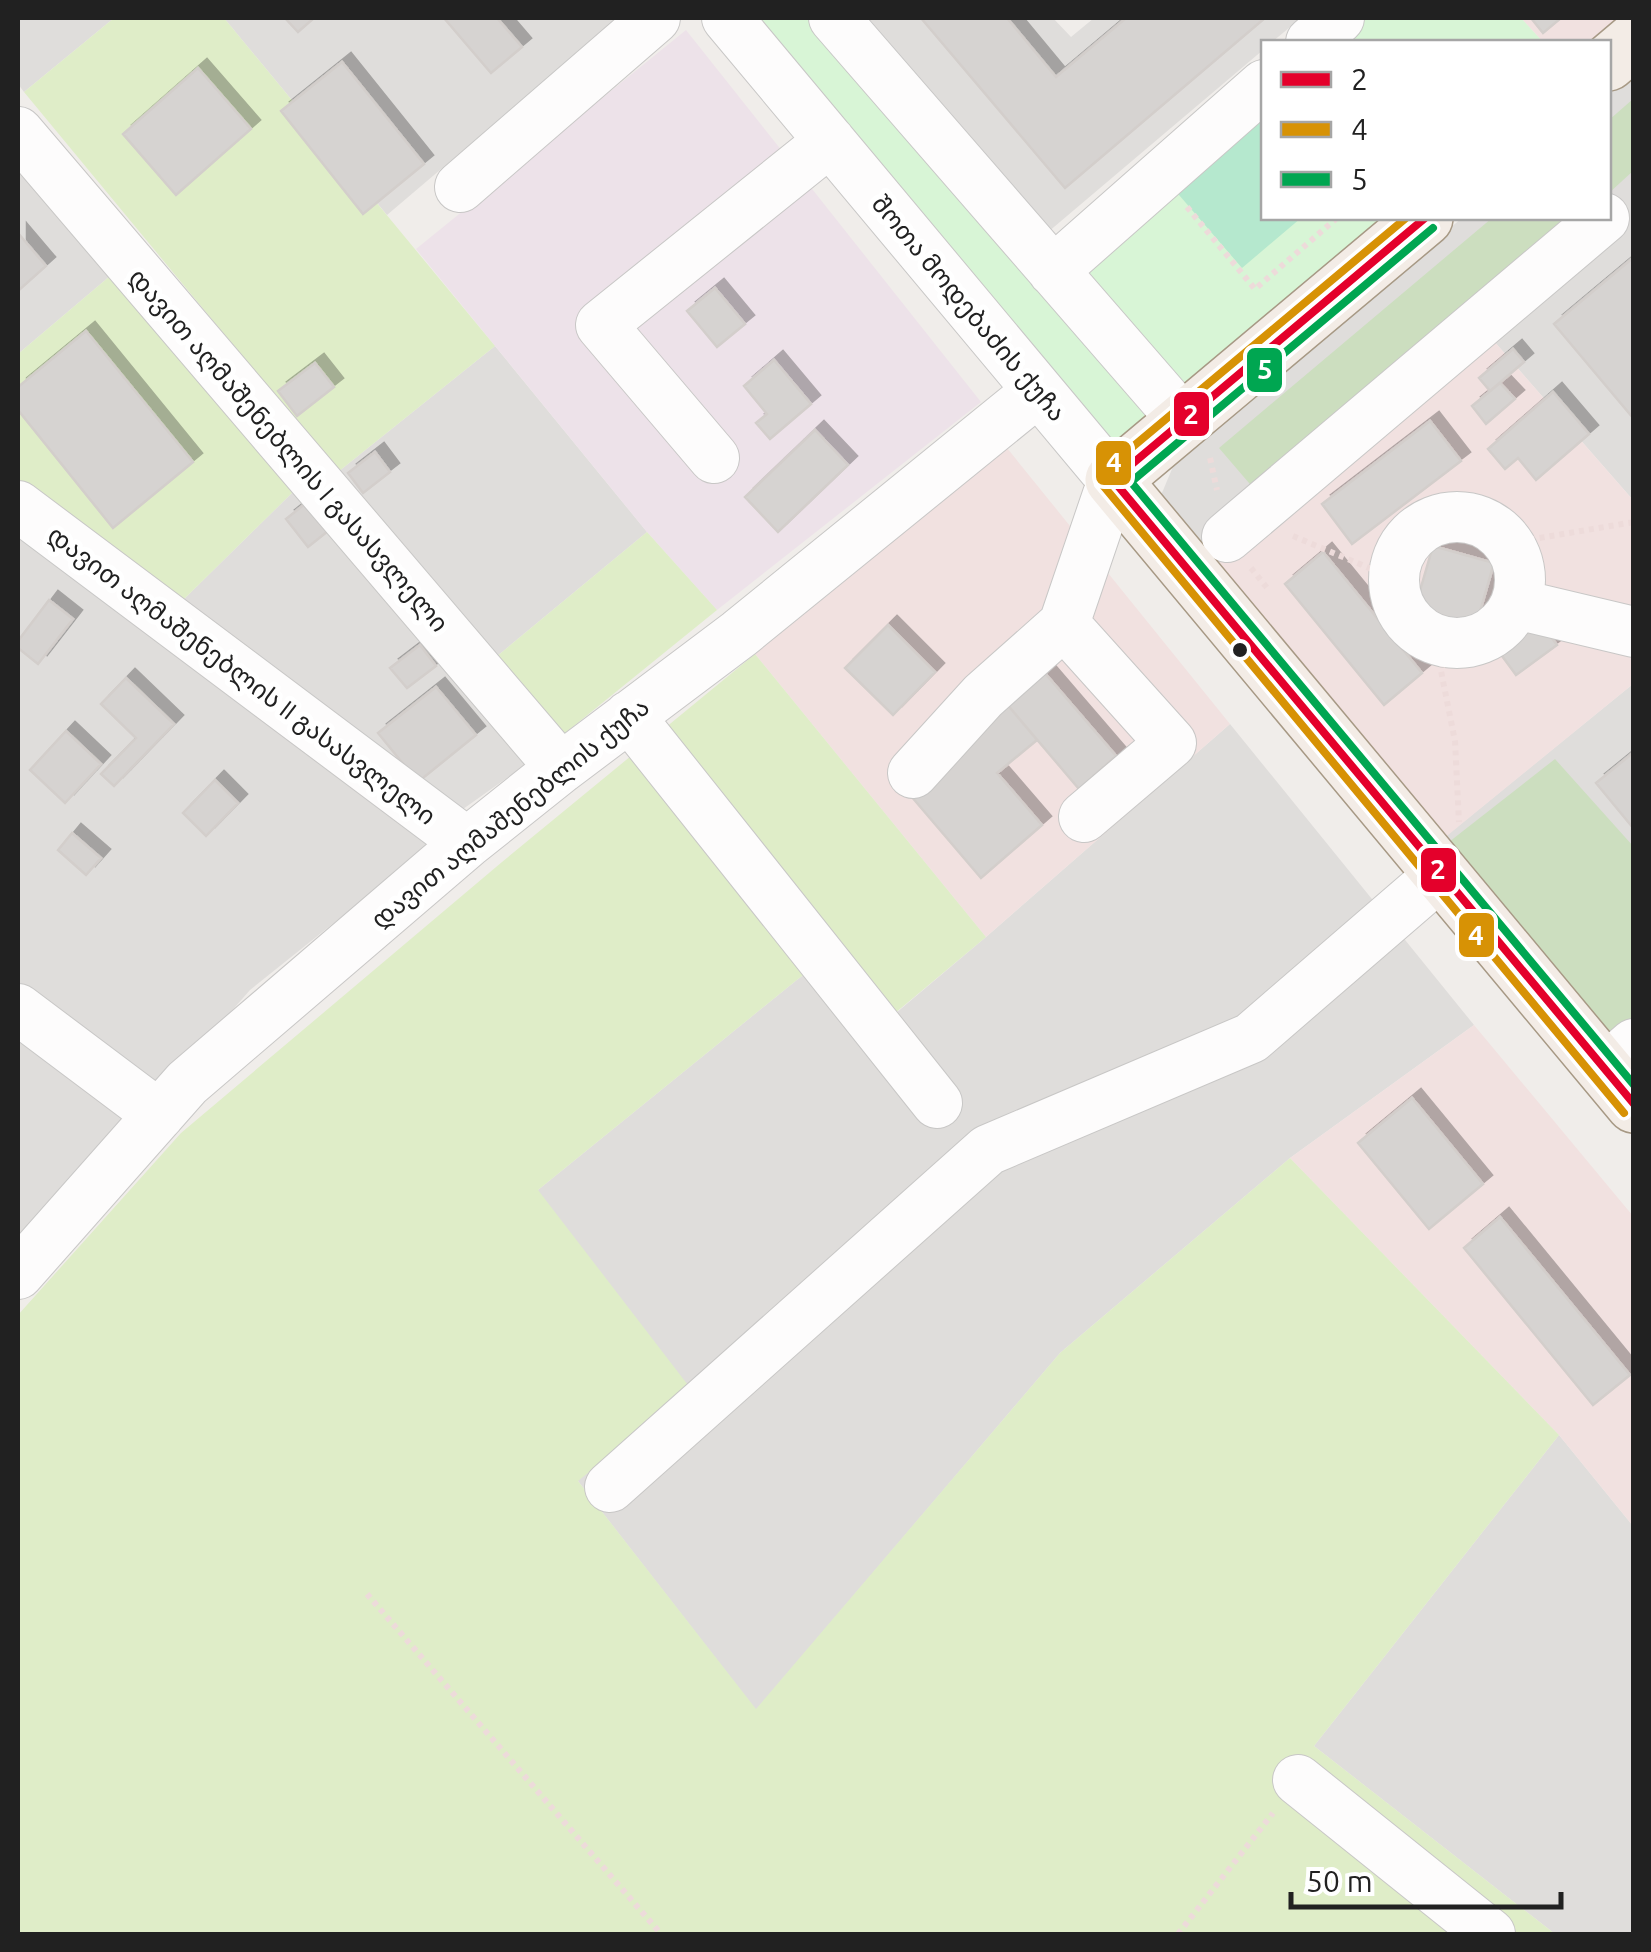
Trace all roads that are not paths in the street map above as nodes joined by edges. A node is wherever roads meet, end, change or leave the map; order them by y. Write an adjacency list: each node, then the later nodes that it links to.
1 (656, 18): 11 (street)
2 (727, 18): 10 (street, შოთა მოდებაძის ქუჩა)
3 (834, 18): 16 (street)
4 (1340, 18): 5 (street)
5 (1313, 40)
6 (1634, 42): 7 (main road)
7 (1611, 60)
8 (1261, 87): 16 (street)
9 (18, 132): 27 (street, დავით აღმაშენებლის I გასასვლელი)
10 (830, 140): 17 (street, შოთა მოდებაძის ქუჩა); 19 (street)
11 (460, 187)
12 (1634, 192): 13 (street)
13 (1611, 212)
14 (1423, 220): 18 (main road)
15 (1601, 220): 22 (street)
16 (1052, 271): 18 (street)
17 (1038, 391): 20 (street, შოთა მოდებაძის ქუჩა); 26 (street, დავით აღმაშენებლის ქუჩა)
18 (1184, 420): 20 (main road)
19 (714, 458)
20 (1113, 480): 24 (street); 31 (main road, შოთა მოდებაძის ქუჩა)
21 (18, 506): 30 (street, დავით აღმაშენებლის II გასასვლელი)
22 (1238, 528)
23 (1516, 604): 23 (street); 25 (street)
24 (1064, 624): 28 (street); 29 (street)
25 (1634, 632)
26 (629, 716): 27 (street, დავით აღმაშენებლის ქუჩა); 34 (street)
27 (560, 768): 30 (street, დავით აღმაშენებლის ქუჩა)
28 (913, 774)
29 (1084, 817)
30 (467, 843): 35 (street, დავით აღმაშენებლის ქუჩა)
31 (1433, 865): 33 (main road, შოთა მოდებაძის ქუჩა); 37 (street)
32 (18, 1009): 35 (street)
33 (1624, 1073)
34 (937, 1102)
35 (159, 1115): 36 (street, დავით აღმაშენებლის ქუჩა)
36 (18, 1274)
37 (610, 1486)
38 (1298, 1780): 39 (street)
39 (1490, 1934)

